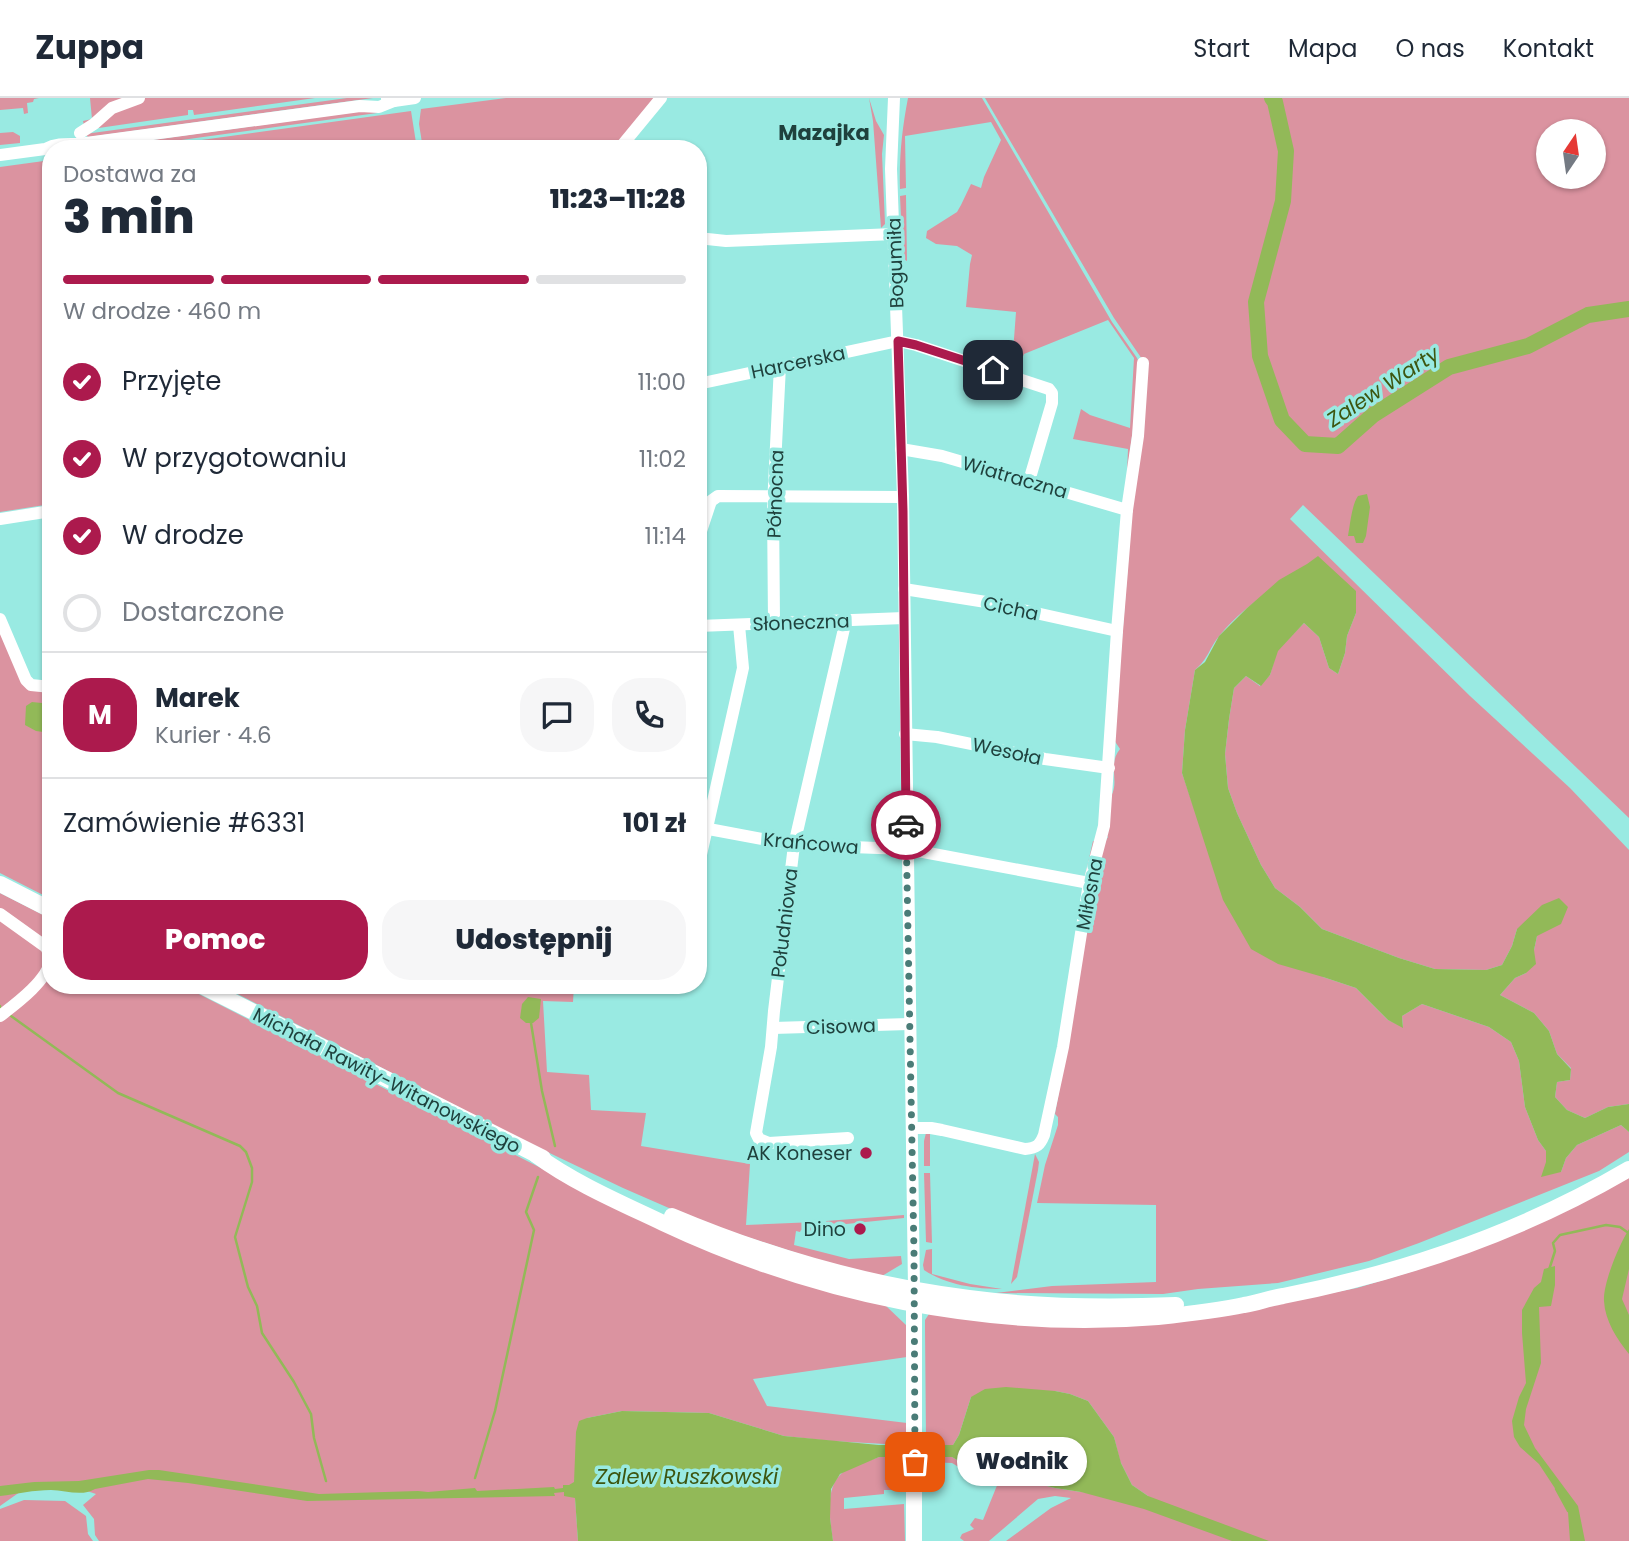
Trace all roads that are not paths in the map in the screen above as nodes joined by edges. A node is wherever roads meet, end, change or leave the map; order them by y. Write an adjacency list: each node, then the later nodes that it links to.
1 (139, 98): 6 (street)
2 (415, 98): 5 (street)
3 (661, 98): 9 (street)
4 (896, 98): 12 (street, Bogumiła)
5 (394, 99): 6 (street)
6 (80, 138): 7 (street); 8 (street)
7 (73, 140)
8 (77, 140)
9 (626, 140)
10 (42, 150): 11 (street)
11 (0, 155)
12 (894, 234): 13 (street); 14 (street, Bogumiła)
13 (707, 239)
14 (898, 341): 16 (street, Harcerska); 18 (street, Bogumiła); 19 (street)
15 (1143, 363): 22 (street, Miłosna)
16 (780, 366): 17 (street, Harcerska); 20 (street, Północna)
17 (707, 382)
18 (901, 449): 19 (street, Wiatraczna); 21 (street, Bogumiła)
19 (1030, 481): 22 (street, Wiatraczna)
20 (774, 496): 21 (street); 24 (street); 30 (street, Północna)
21 (902, 497): 26 (street, Bogumiła)
22 (1127, 510): 33 (street, Miłosna)
23 (42, 512): 25 (street)
24 (707, 513)
25 (0, 519)
26 (904, 589): 27 (street, Bogumiła); 33 (street, Cicha)
27 (904, 618): 29 (street, Słoneczna); 35 (street, Bogumiła)
28 (0, 619): 34 (street)
29 (846, 620): 30 (street, Słoneczna); 39 (street, Południowa)
30 (774, 622): 31 (street, Słoneczna)
31 (739, 625): 32 (street, Słoneczna); 37 (street)
32 (707, 626)
33 (1117, 631): 36 (street, Miłosna)
34 (42, 686)
35 (905, 734): 36 (street, Wesoła); 40 (street, Bogumiła)
36 (1109, 768): 41 (street, Miłosna)
37 (707, 808)
38 (707, 829): 39 (street, Krańcowa)
39 (794, 845): 40 (street, Krańcowa); 50 (street, Południowa)
40 (907, 849): 41 (street, Krańcowa); 49 (street, Bogumiła)
41 (1089, 883): 51 (street, Miłosna)
42 (0, 884): 43 (main road)
43 (42, 905)
44 (0, 915): 45 (street)
45 (42, 944)
46 (42, 978): 48 (street)
47 (218, 994): 54 (main road, Michała Rawity-Witanowskiego)
48 (0, 1016)
49 (909, 1024): 50 (street, Cisowa); 51 (street, Bogumiła)
50 (773, 1028): 52 (street, Południowa)
51 (912, 1128): 54 (street, Bogumiła)
52 (848, 1138)
53 (1629, 1169): 55 (main road)
54 (914, 1296): 55 (main road, Michała Rawity-Witanowskiego); 55 (main road, Michała Rawity-Witanowskiego); 56 (main road, Bogumiła)
55 (1273, 1298)
56 (914, 1541)

